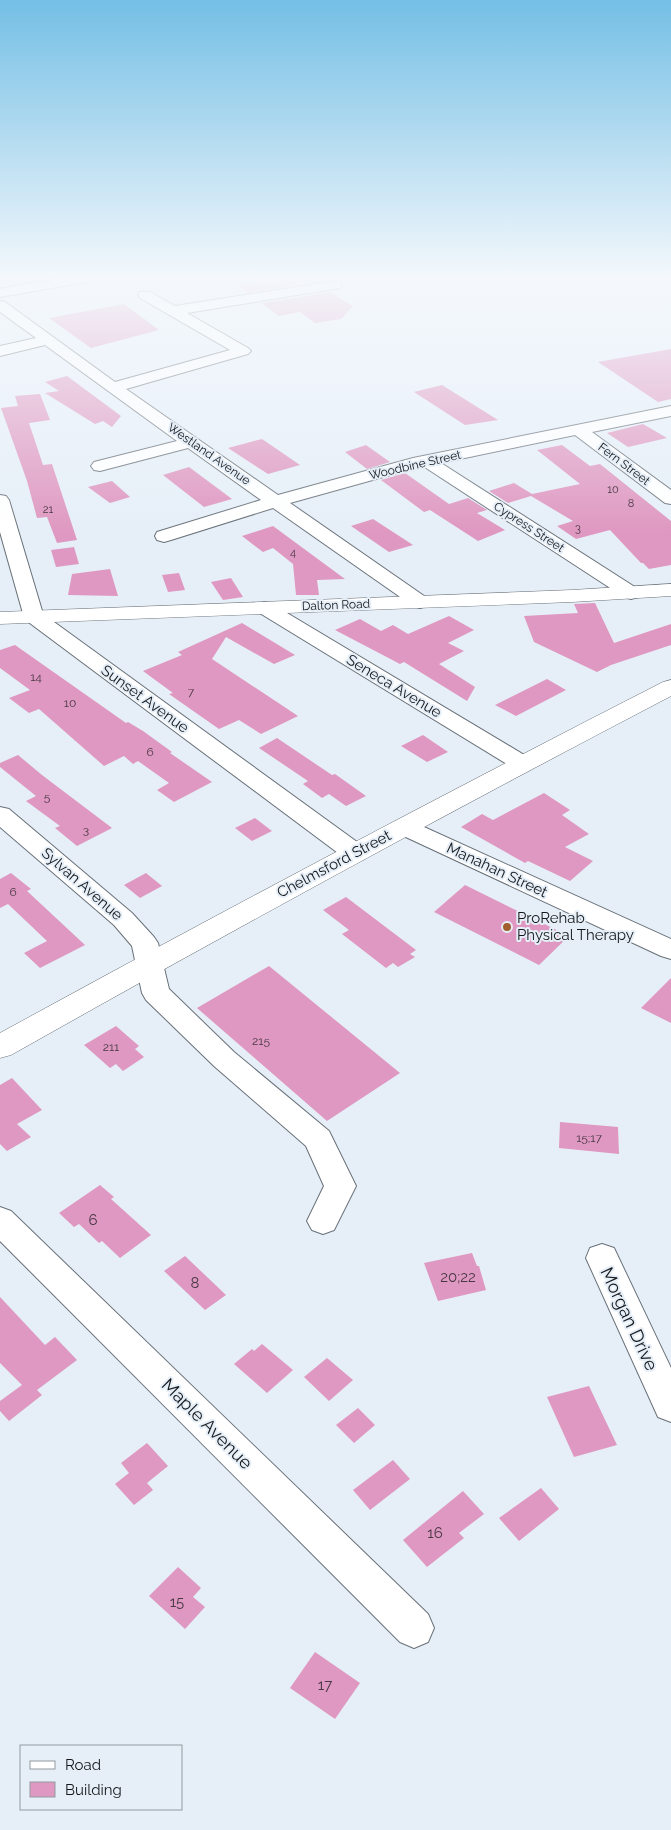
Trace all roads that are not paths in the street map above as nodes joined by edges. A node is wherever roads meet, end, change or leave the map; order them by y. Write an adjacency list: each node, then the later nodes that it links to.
1 (77, 361): 3 (street, Westland Avenue)
2 (206, 361): 3 (street)
3 (113, 388): 6 (street, Westland Avenue)
4 (671, 411): 5 (street, Woodbine Street)
5 (578, 430): 7 (street, Woodbine Street); 9 (street, Fern Street)
6 (192, 442): 8 (street); 11 (street, Westland Avenue)
7 (427, 461): 11 (street, Woodbine Street); 14 (street, Cypress Street)
8 (100, 466)
9 (671, 499)
10 (0, 500): 17 (street)
11 (276, 501): 12 (street, Woodbine Street); 15 (street, Westland Avenue)
12 (164, 536)
13 (671, 590): 14 (main road, Dalton Road)
14 (631, 593): 15 (main road, Dalton Road)
15 (420, 602): 16 (main road, Dalton Road)
16 (265, 608): 17 (main road, Dalton Road); 20 (street, Seneca Avenue)
17 (34, 617): 18 (main road, Dalton Road); 23 (street, Sunset Avenue)
18 (0, 618)
19 (671, 687): 20 (main road, Chelmsford Street)
20 (523, 764): 22 (main road, Chelmsford Street)
21 (0, 814): 25 (street, Sylvan Avenue)
22 (404, 827): 23 (main road, Chelmsford Street); 24 (street, Manahan Street)
23 (355, 853): 25 (main road, Chelmsford Street)
24 (671, 950)
25 (149, 966): 26 (main road, Chelmsford Street); 28 (street, Sylvan Avenue)
26 (0, 1047)
27 (0, 1220): 31 (street, Maple Avenue)
28 (323, 1221)
29 (602, 1258): 30 (street, Morgan Drive)
30 (671, 1406)
31 (414, 1628)

